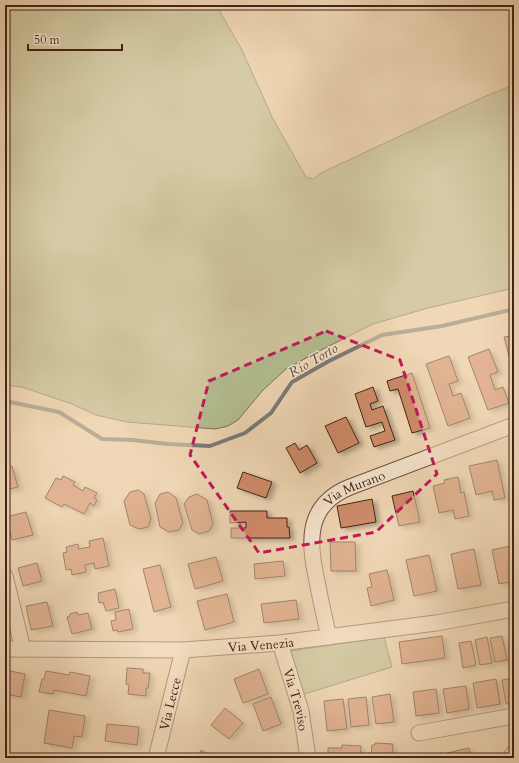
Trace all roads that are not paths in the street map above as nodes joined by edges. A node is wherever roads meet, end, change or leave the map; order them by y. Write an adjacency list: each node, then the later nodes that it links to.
1 (514, 425): 4 (street, Via Murano)
2 (5, 576): 7 (street)
3 (514, 609): 4 (street, Via Venezia)
4 (329, 637): 5 (street, Via Venezia)
5 (280, 643): 8 (street, Via Venezia); 13 (street, Via Treviso)
6 (5, 649): 7 (street, Via Venezia)
7 (23, 649): 8 (street, Via Venezia)
8 (184, 650): 12 (street, Via Lecce)
9 (514, 716): 10 (street)
10 (419, 733)
11 (514, 752): 14 (street)
12 (156, 758)
13 (308, 758)
14 (510, 758)

